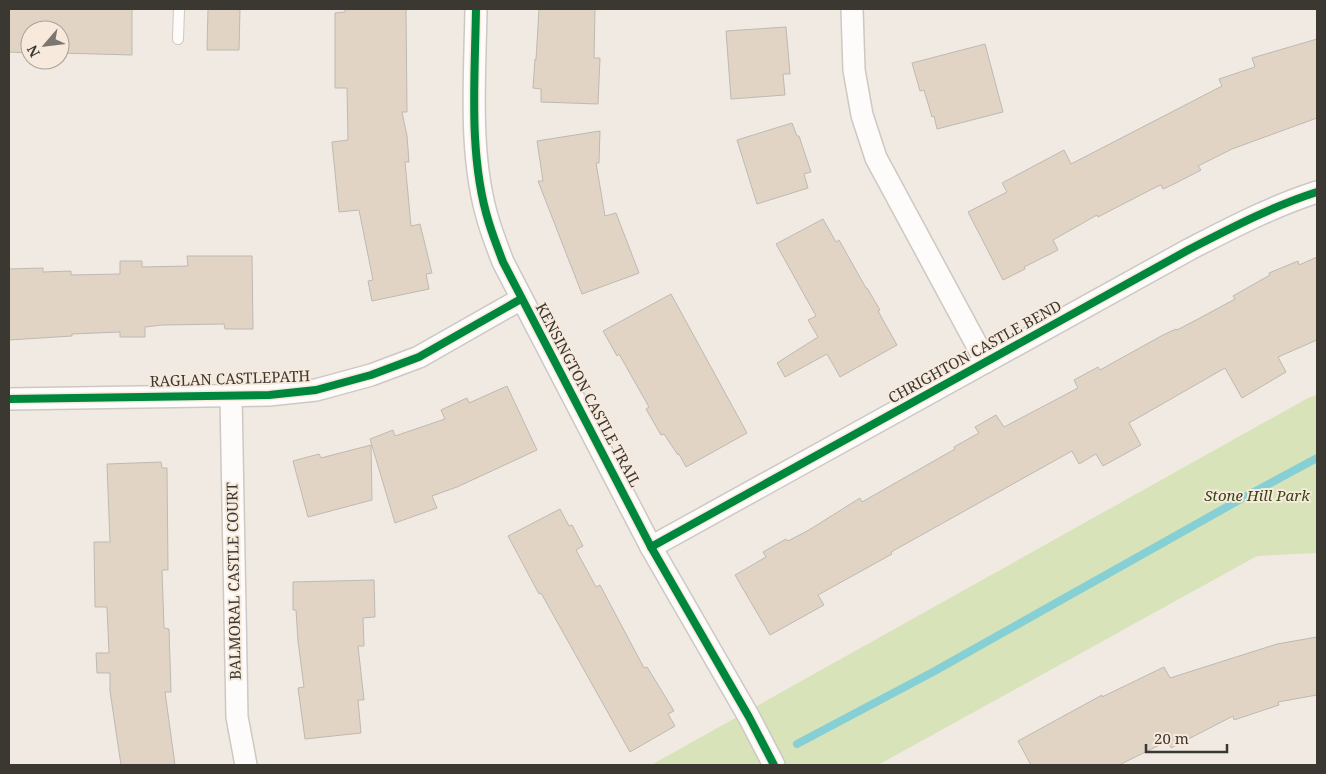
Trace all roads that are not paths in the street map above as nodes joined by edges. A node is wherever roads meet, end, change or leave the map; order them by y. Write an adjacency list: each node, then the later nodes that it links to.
1 (179, 9): 4 (lane)
2 (476, 9): 6 (street, KENSINGTON CASTLE TRAIL)
3 (852, 9): 7 (street)
4 (178, 38)
5 (1317, 192): 7 (street, CHRIGHTON CASTLE BEND)
6 (522, 299): 8 (street, RAGLAN CASTLEPATH); 10 (street, KENSINGTON CASTLE TRAIL)
7 (986, 362): 10 (street, CHRIGHTON CASTLE BEND)
8 (231, 396): 9 (street, RAGLAN CASTLEPATH); 11 (street, BALMORAL CASTLE COURT)
9 (9, 399)
10 (652, 547): 12 (street, KENSINGTON CASTLE TRAIL)
11 (246, 765)
12 (774, 765)

